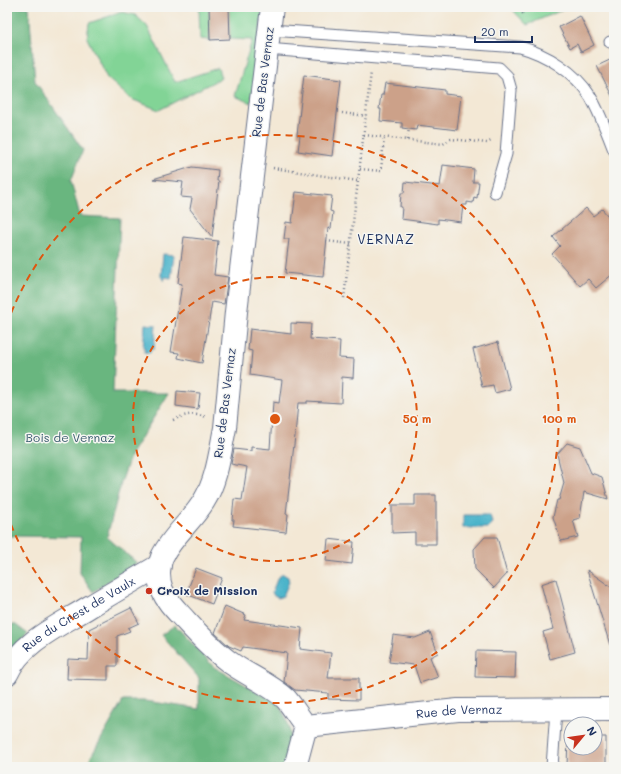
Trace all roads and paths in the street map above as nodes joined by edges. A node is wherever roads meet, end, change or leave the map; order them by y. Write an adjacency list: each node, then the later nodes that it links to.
1 (272, 7): 4 (street, Rue de Bas Vernaz)
2 (517, 7): 3 (path)
3 (525, 16)
4 (269, 40): 5 (lane); 13 (lane); 14 (street, Rue de Bas Vernaz)
5 (373, 58): 7 (path); 10 (lane)
6 (342, 113): 7 (path)
7 (366, 116): 9 (path)
8 (409, 129): 12 (path)
9 (364, 135): 11 (path); 15 (path)
10 (507, 135): 12 (path); 17 (lane)
11 (384, 138): 12 (path); 15 (path)
12 (407, 140)
13 (614, 150)
14 (253, 165): 16 (path); 22 (street, Rue de Bas Vernaz)
15 (360, 169): 16 (path)
16 (358, 181): 19 (path)
17 (495, 192)
18 (326, 242): 19 (path)
19 (351, 244): 20 (path)
20 (344, 298)
21 (173, 420): 22 (path)
22 (225, 421): 23 (street, Rue de Bas Vernaz)
23 (160, 565): 24 (street, Rue du Crest de Vaulx); 27 (street, Rue de Bas Vernaz)
24 (7, 674)
25 (614, 709): 26 (street, Rue de Vernaz)
26 (556, 710): 27 (street, Rue de Vernaz); 29 (lane)
27 (306, 726): 28 (street)
28 (295, 767)
29 (552, 767)

